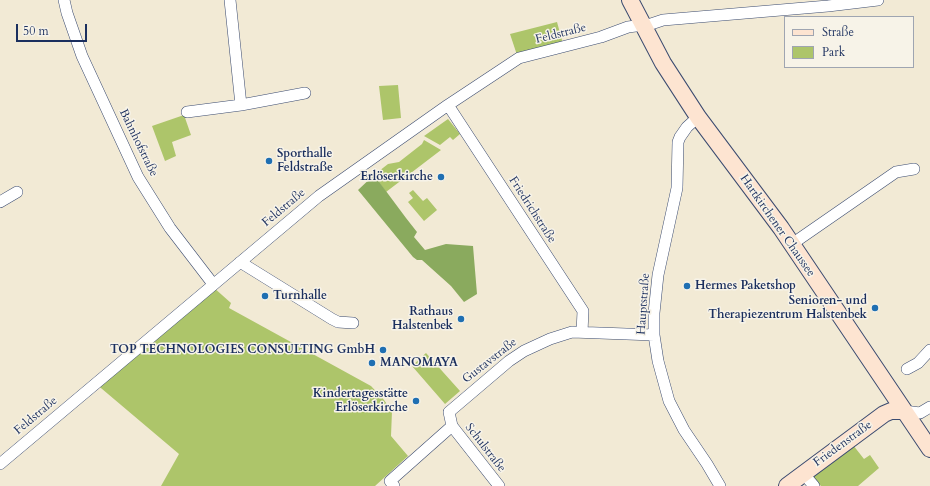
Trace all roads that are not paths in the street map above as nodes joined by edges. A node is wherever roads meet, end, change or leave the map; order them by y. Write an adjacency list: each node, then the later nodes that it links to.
1 (64, 0): 16 (street, Bahnhofstraße)
2 (230, 0): 7 (street)
3 (630, 0): 5 (main road, Hartkirchener Chaussee)
4 (878, 0): 5 (street, Feldstraße)
5 (638, 26): 8 (street, Feldstraße); 10 (main road, Hartkirchener Chaussee)
6 (305, 93): 7 (street)
7 (241, 104): 9 (street)
8 (448, 105): 15 (street, Feldstraße); 18 (street, Friedrichstraße)
9 (187, 112)
10 (698, 117): 14 (main road, Hartkirchener Chaussee); 19 (street, Hauptstraße)
11 (914, 169): 14 (street)
12 (17, 192): 13 (street)
13 (0, 202)
14 (792, 244): 23 (main road, Hartkirchener Chaussee)
15 (240, 262): 16 (street, Feldstraße); 17 (street)
16 (213, 284): 26 (street, Feldstraße)
17 (353, 323)
18 (582, 332): 19 (street, Gustavstraße); 24 (street, Gustavstraße)
19 (654, 335): 30 (street, Hauptstraße)
20 (930, 350): 21 (street)
21 (907, 369)
22 (930, 407): 23 (street)
23 (904, 411): 25 (main road, Hartkirchener Chaussee); 27 (main road, Friedenstraße)
24 (452, 426): 28 (street); 29 (street, Schulstraße)
25 (930, 449)
26 (0, 464)
27 (803, 473): 31 (main road, Friedenstraße); 32 (street)
28 (394, 486)
29 (499, 486)
30 (720, 486)
31 (787, 486)
32 (814, 486)

